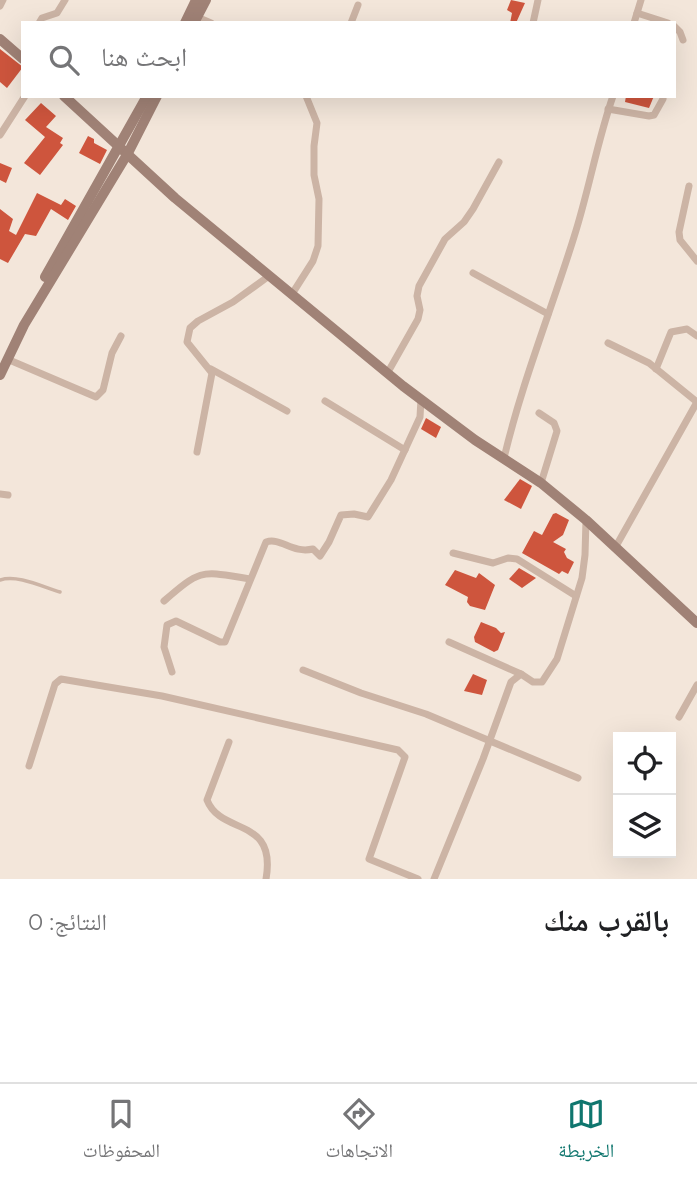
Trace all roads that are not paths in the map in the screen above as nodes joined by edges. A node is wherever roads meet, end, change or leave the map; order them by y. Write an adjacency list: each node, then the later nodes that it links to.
1 (3, 0): 8 (street)
2 (65, 0): 11 (street)
3 (196, 0): 12 (street)
4 (206, 0): 10 (street)
5 (538, 0): 14 (street)
6 (641, 0): 9 (street)
7 (358, 5): 13 (street)
8 (0, 6)
9 (637, 13): 15 (street); 16 (street)
10 (196, 20)
11 (41, 21)
12 (186, 21)
13 (352, 21)
14 (533, 21)
15 (635, 21)
16 (662, 21)
17 (676, 28): 19 (street)
18 (0, 39): 20 (street)
19 (683, 40)
20 (21, 54)
21 (24, 98): 29 (street)
22 (66, 98): 30 (street)
23 (146, 98): 30 (street)
24 (156, 98): 30 (street)
25 (307, 98): 36 (street)
26 (612, 98): 28 (street)
27 (663, 99): 28 (street)
28 (608, 109): 37 (street)
29 (0, 135)
30 (124, 150): 35 (street); 41 (street)
31 (499, 162): 44 (street)
32 (689, 186): 33 (street)
33 (697, 261)
34 (473, 273): 37 (street)
35 (269, 275): 36 (street); 42 (street)
36 (292, 294): 44 (street)
37 (548, 314): 53 (street)
38 (121, 336): 41 (street)
39 (697, 336): 43 (street)
40 (608, 343): 43 (street)
41 (3, 358): 45 (street)
42 (210, 368): 49 (street); 52 (street)
43 (656, 369): 48 (street)
44 (388, 372): 46 (street)
45 (0, 375)
46 (421, 399): 51 (street); 53 (street)
47 (325, 401): 51 (street)
48 (697, 402): 56 (street)
49 (287, 411)
50 (538, 413): 54 (street)
51 (405, 450): 58 (street)
52 (197, 452)
53 (504, 458): 54 (street)
54 (541, 483): 55 (street)
55 (586, 520): 56 (street); 61 (street)
56 (615, 548): 63 (street)
57 (453, 553): 61 (street)
58 (250, 579): 62 (street); 66 (street)
59 (0, 580): 60 (lane)
60 (60, 592)
61 (576, 596): 67 (street)
62 (164, 601)
63 (697, 623)
64 (449, 642): 67 (street)
65 (303, 670): 70 (street)
66 (172, 672)
67 (521, 674): 70 (street)
68 (697, 685): 69 (street)
69 (679, 717)
70 (489, 742): 73 (street); 76 (street)
71 (229, 743): 74 (street)
72 (29, 766): 75 (street)
73 (578, 778)
74 (265, 879)
75 (418, 879)
76 (434, 879)

